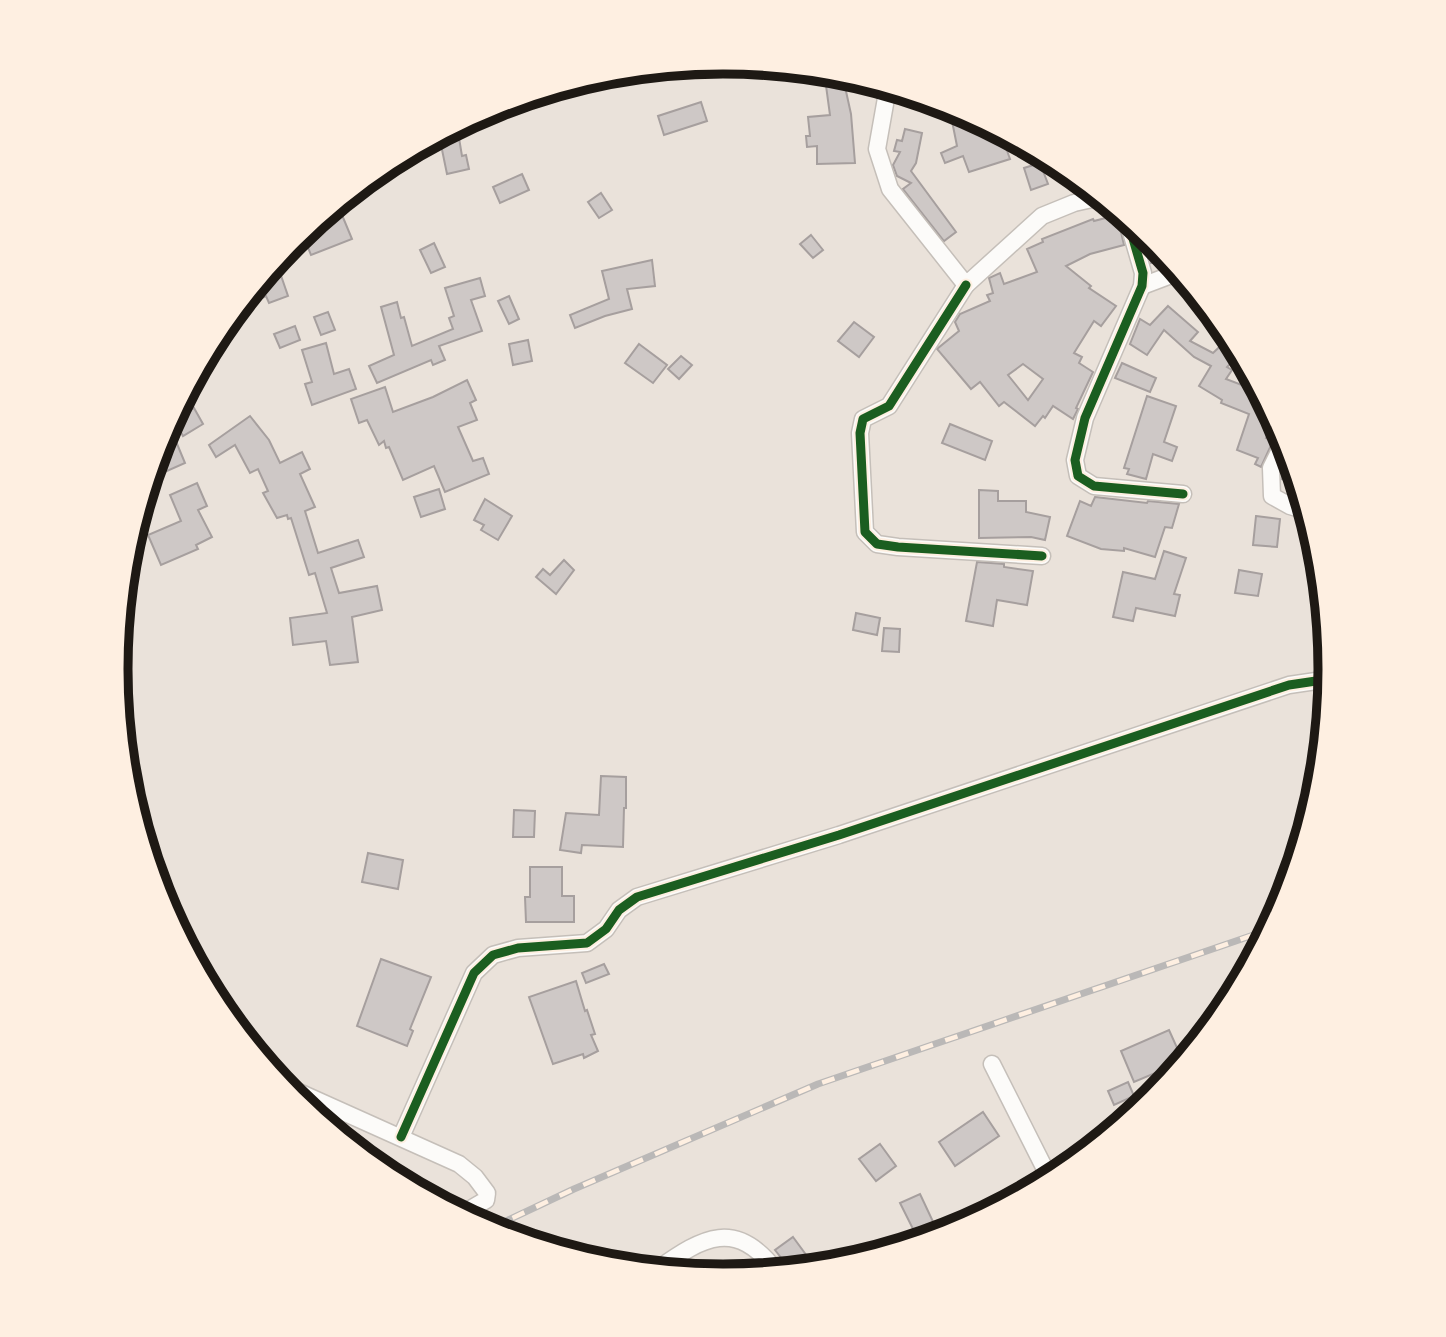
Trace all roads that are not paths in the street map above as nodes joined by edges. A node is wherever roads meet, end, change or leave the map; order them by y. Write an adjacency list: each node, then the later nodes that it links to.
1 (886, 97): 5 (street)
2 (1089, 200): 5 (street)
3 (1133, 237): 6 (street)
4 (1170, 276): 6 (street)
5 (966, 285): 10 (street)
6 (1142, 286): 8 (street)
7 (1278, 454): 9 (street)
8 (1183, 494)
9 (1296, 508)
10 (1042, 556)
11 (1318, 681): 14 (street)
12 (992, 1064): 15 (street)
13 (311, 1097): 14 (street)
14 (401, 1137): 16 (street)
15 (1045, 1169)
16 (473, 1208)
17 (670, 1261): 18 (street)
18 (768, 1261)

